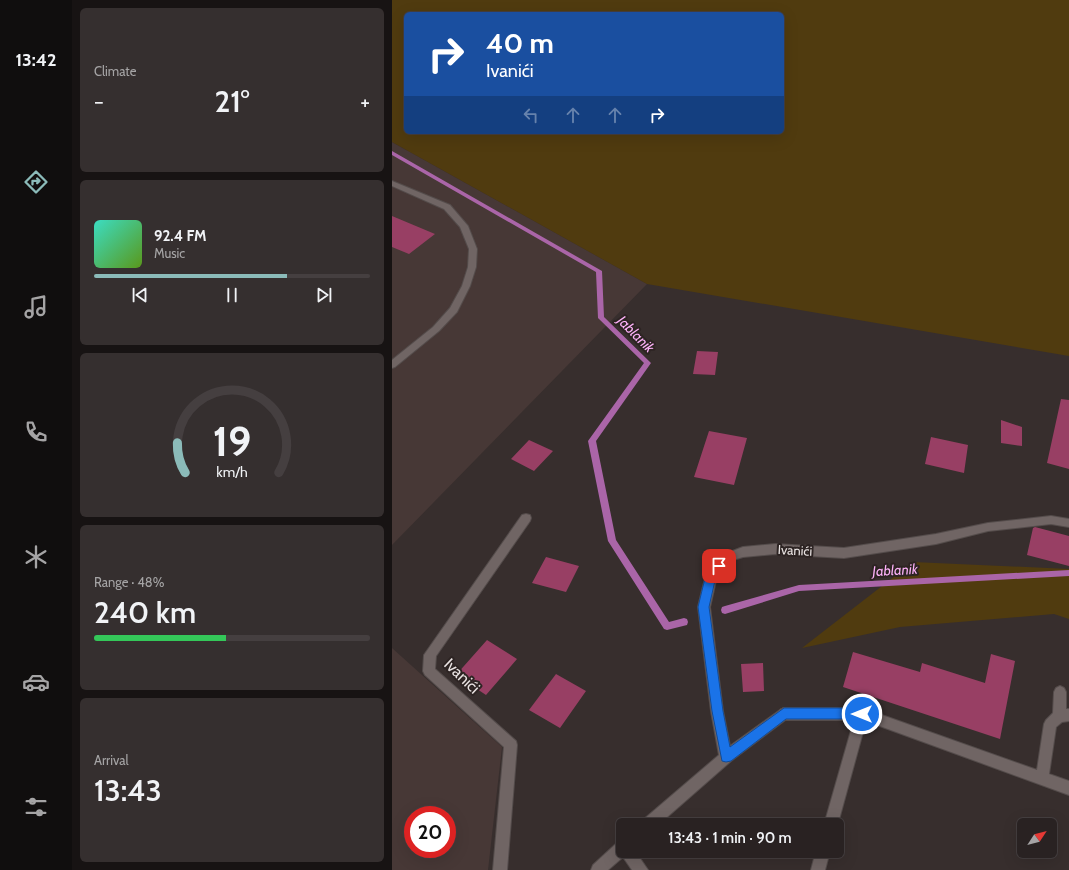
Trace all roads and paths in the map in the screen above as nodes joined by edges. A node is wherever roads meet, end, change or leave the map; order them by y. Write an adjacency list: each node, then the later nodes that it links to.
1 (392, 182): 2 (street)
2 (392, 365)
3 (526, 518): 16 (street, Ivanići)
4 (1069, 523): 8 (street, Ivanići)
5 (1060, 692): 7 (street)
6 (862, 714): 8 (street); 9 (street); 12 (street)
7 (1064, 715): 9 (street)
8 (726, 756): 11 (street)
9 (1042, 778): 10 (street)
10 (1069, 788)
11 (656, 818)
12 (833, 818)
13 (616, 853): 17 (street)
14 (632, 858): 18 (street)
15 (821, 858): 19 (street)
16 (500, 870)
17 (598, 870)
18 (641, 870)
19 (818, 870)

